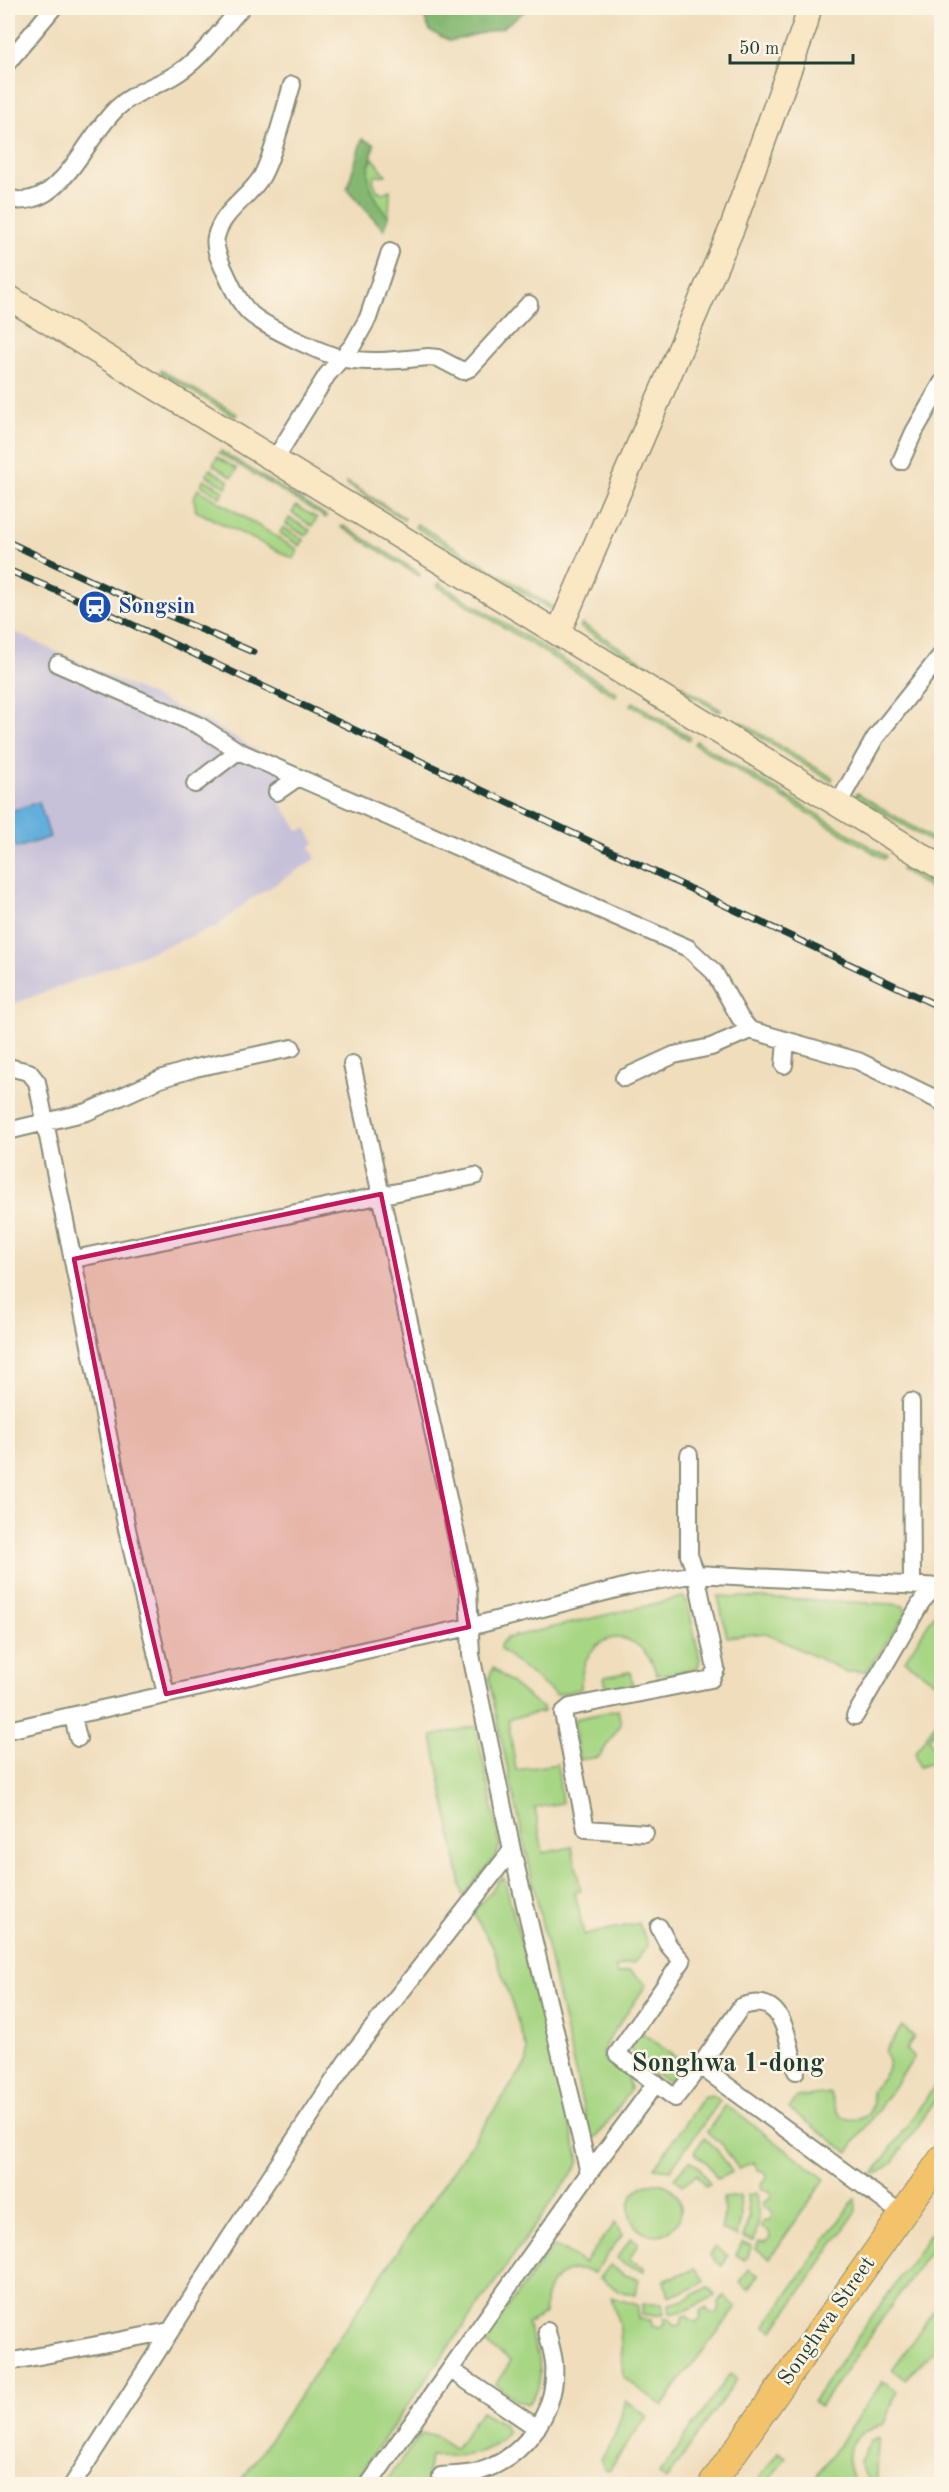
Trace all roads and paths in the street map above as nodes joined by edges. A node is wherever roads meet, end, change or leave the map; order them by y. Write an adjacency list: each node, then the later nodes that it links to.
1 (53, 8): 4 (street)
2 (241, 8): 6 (street)
3 (809, 8): 14 (main road)
4 (8, 63)
5 (292, 85): 10 (street)
6 (8, 197)
7 (390, 252): 10 (street)
8 (8, 297): 12 (main road)
9 (529, 304): 10 (street)
10 (342, 359): 12 (street)
11 (942, 383): 13 (street)
12 (275, 459): 14 (main road)
13 (901, 461)
14 (558, 633): 21 (main road)
15 (942, 654): 21 (street)
16 (58, 664): 17 (street)
17 (238, 752): 18 (street); 19 (street)
18 (297, 778): 20 (street); 23 (street)
19 (195, 784)
20 (277, 792)
21 (838, 804): 22 (main road)
22 (942, 868)
23 (750, 1030): 24 (street); 29 (street)
24 (786, 1041): 27 (street); 30 (street)
25 (292, 1048): 31 (street)
26 (352, 1064): 34 (street)
27 (784, 1065)
28 (8, 1067): 31 (street)
29 (624, 1078)
30 (942, 1102)
31 (46, 1123): 32 (street); 35 (street)
32 (8, 1131)
33 (475, 1176): 34 (street)
34 (381, 1194): 35 (street); 41 (street)
35 (74, 1259): 42 (street)
36 (910, 1402): 39 (street)
37 (689, 1455): 38 (street)
38 (696, 1574): 39 (street); 41 (street); 47 (street)
39 (912, 1585): 40 (street)
40 (938, 1587): 43 (street)
41 (469, 1627): 42 (street); 48 (street)
42 (166, 1694): 44 (street)
43 (855, 1716)
44 (73, 1717): 45 (street); 46 (street)
45 (8, 1730)
46 (78, 1738)
47 (645, 1833)
48 (512, 1850): 54 (street); 56 (street)
49 (659, 1927): 52 (street)
50 (700, 2066): 51 (street); 52 (street); 55 (street)
51 (796, 2071)
52 (656, 2083): 54 (street)
53 (942, 2158): 55 (main road, Songhwa Street)
54 (589, 2173): 59 (street)
55 (902, 2214): 64 (main road, Songhwa Street)
56 (170, 2331): 58 (street); 62 (street)
57 (547, 2331): 60 (street)
58 (8, 2362)
59 (451, 2370): 60 (street); 63 (street)
60 (537, 2428): 61 (street)
61 (441, 2476)
62 (73, 2484)
63 (369, 2484)
64 (712, 2484)

